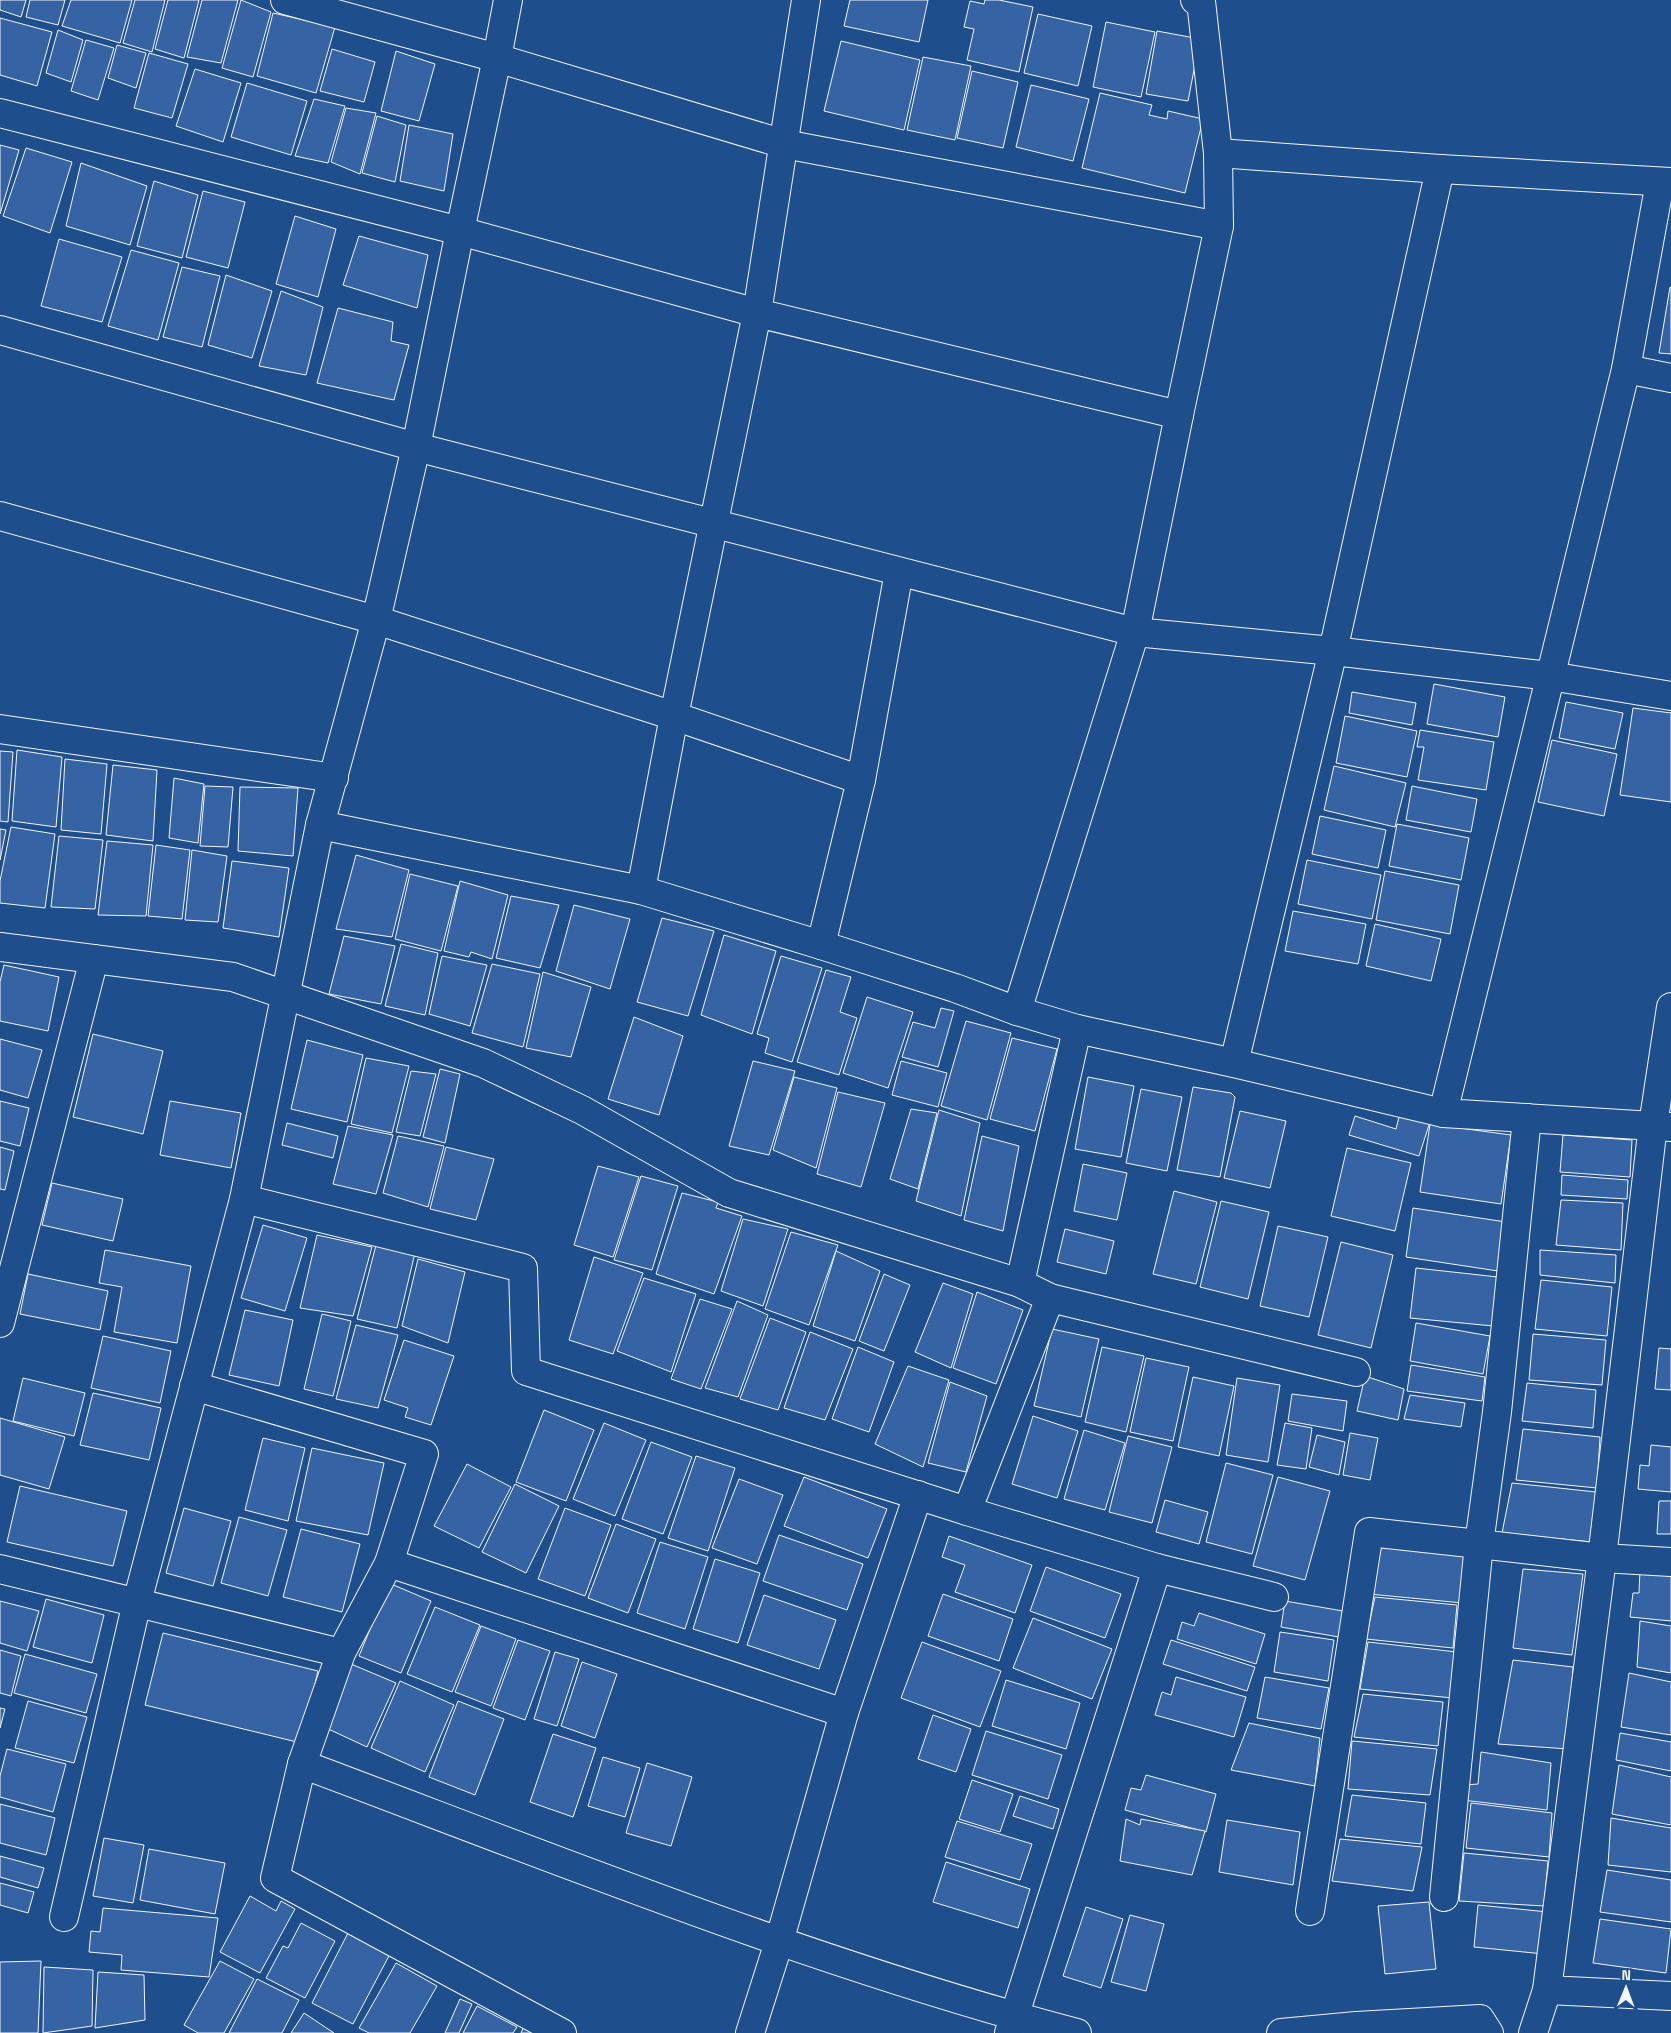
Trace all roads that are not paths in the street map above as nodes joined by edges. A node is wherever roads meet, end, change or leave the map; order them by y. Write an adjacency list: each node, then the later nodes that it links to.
1 (285, 0): 5 (street)
2 (508, 0): 5 (street)
3 (806, 0): 7 (street)
4 (1202, 0): 8 (street)
5 (497, 58): 7 (street); 12 (street)
6 (0, 113): 12 (street)
7 (784, 144): 11 (street); 13 (street)
8 (1218, 153): 9 (street); 11 (street)
9 (1440, 169): 10 (street); 24 (street)
10 (1665, 182): 15 (street)
11 (1220, 226): 17 (street)
12 (460, 231): 13 (street); 18 (street)
13 (757, 314): 17 (street); 20 (street)
14 (0, 330): 18 (street)
15 (1626, 369): 16 (street); 25 (street)
16 (1671, 378)
17 (1179, 415): 23 (street)
18 (416, 447): 20 (street); 22 (street)
19 (0, 516): 22 (street)
20 (714, 524): 21 (street); 27 (street)
21 (899, 572): 23 (street); 30 (street)
22 (376, 620): 27 (street); 29 (street)
23 (1135, 632): 24 (street); 38 (street)
24 (1333, 651): 25 (street); 40 (street)
25 (1550, 676): 26 (street); 41 (street)
26 (1671, 696)
27 (674, 716): 30 (street); 32 (street)
28 (0, 729): 29 (street)
29 (334, 778): 31 (street)
30 (860, 780): 33 (street)
31 (320, 825): 32 (street); 36 (street)
32 (641, 890): 33 (street)
33 (822, 945): 38 (street)
34 (0, 947): 35 (street)
35 (94, 959): 36 (street); 47 (street)
36 (285, 995): 44 (street); 45 (street)
37 (1671, 1007): 43 (street)
38 (1017, 1011): 39 (street)
39 (1077, 1029): 40 (street); 45 (street)
40 (1234, 1063): 41 (street)
41 (1443, 1113): 42 (street)
42 (1527, 1118): 43 (street); 52 (street)
43 (1662, 1126): 53 (street)
44 (244, 1199): 49 (street); 50 (street)
45 (1020, 1283): 46 (street)
46 (1050, 1298): 48 (street); 51 (street)
47 (0, 1322)
48 (1356, 1372)
49 (194, 1386): 55 (street); 59 (street)
50 (918, 1495): 51 (street); 61 (street)
51 (967, 1511): 56 (street)
52 (1479, 1544): 53 (street); 63 (street); 64 (street)
53 (1602, 1558): 54 (street); 67 (street)
54 (1671, 1562)
55 (389, 1563): 60 (street); 61 (street)
56 (1156, 1568): 58 (street); 69 (street)
57 (0, 1569): 59 (street)
58 (1274, 1597)
59 (137, 1602): 60 (street); 65 (street)
60 (341, 1653): 62 (street)
61 (844, 1713): 66 (street)
62 (302, 1764): 66 (street); 70 (street)
63 (1444, 1897)
64 (1310, 1911)
65 (64, 1916)
66 (779, 1942): 69 (street); 71 (street)
67 (1547, 1990): 68 (street); 75 (street)
68 (1671, 1996)
69 (1011, 2025): 72 (street)
70 (562, 2033)
71 (750, 2033)
72 (1077, 2033)
73 (1282, 2033): 74 (street)
74 (1489, 2033)
75 (1533, 2033)

